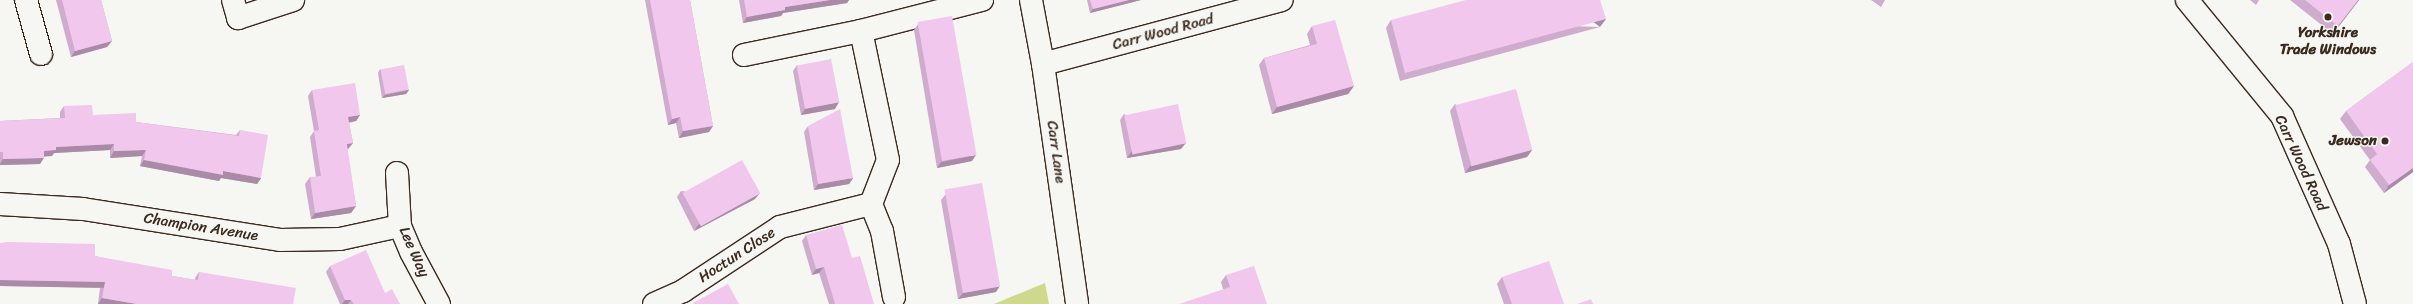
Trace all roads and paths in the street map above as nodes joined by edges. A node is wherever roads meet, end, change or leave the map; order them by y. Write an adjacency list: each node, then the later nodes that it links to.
1 (26, 0): 9 (street)
2 (293, 0): 7 (street)
3 (982, 0): 8 (street)
4 (1031, 0): 11 (street, Carr Lane)
5 (1282, 0): 11 (street, Carr Wood Road)
6 (2187, 0): 20 (street, Carr Wood Road)
7 (235, 9)
8 (861, 31): 10 (street); 14 (street)
9 (41, 54)
10 (744, 55)
11 (1043, 64): 19 (street, Carr Lane)
12 (397, 173): 15 (street, Lee Way)
13 (0, 204): 15 (street, Champion Avenue)
14 (870, 204): 16 (street); 18 (street, Hoctun Close)
15 (400, 226): 17 (street, Lee Way)
16 (894, 297)
17 (439, 304)
18 (654, 304)
19 (1077, 304)
20 (2355, 304)

